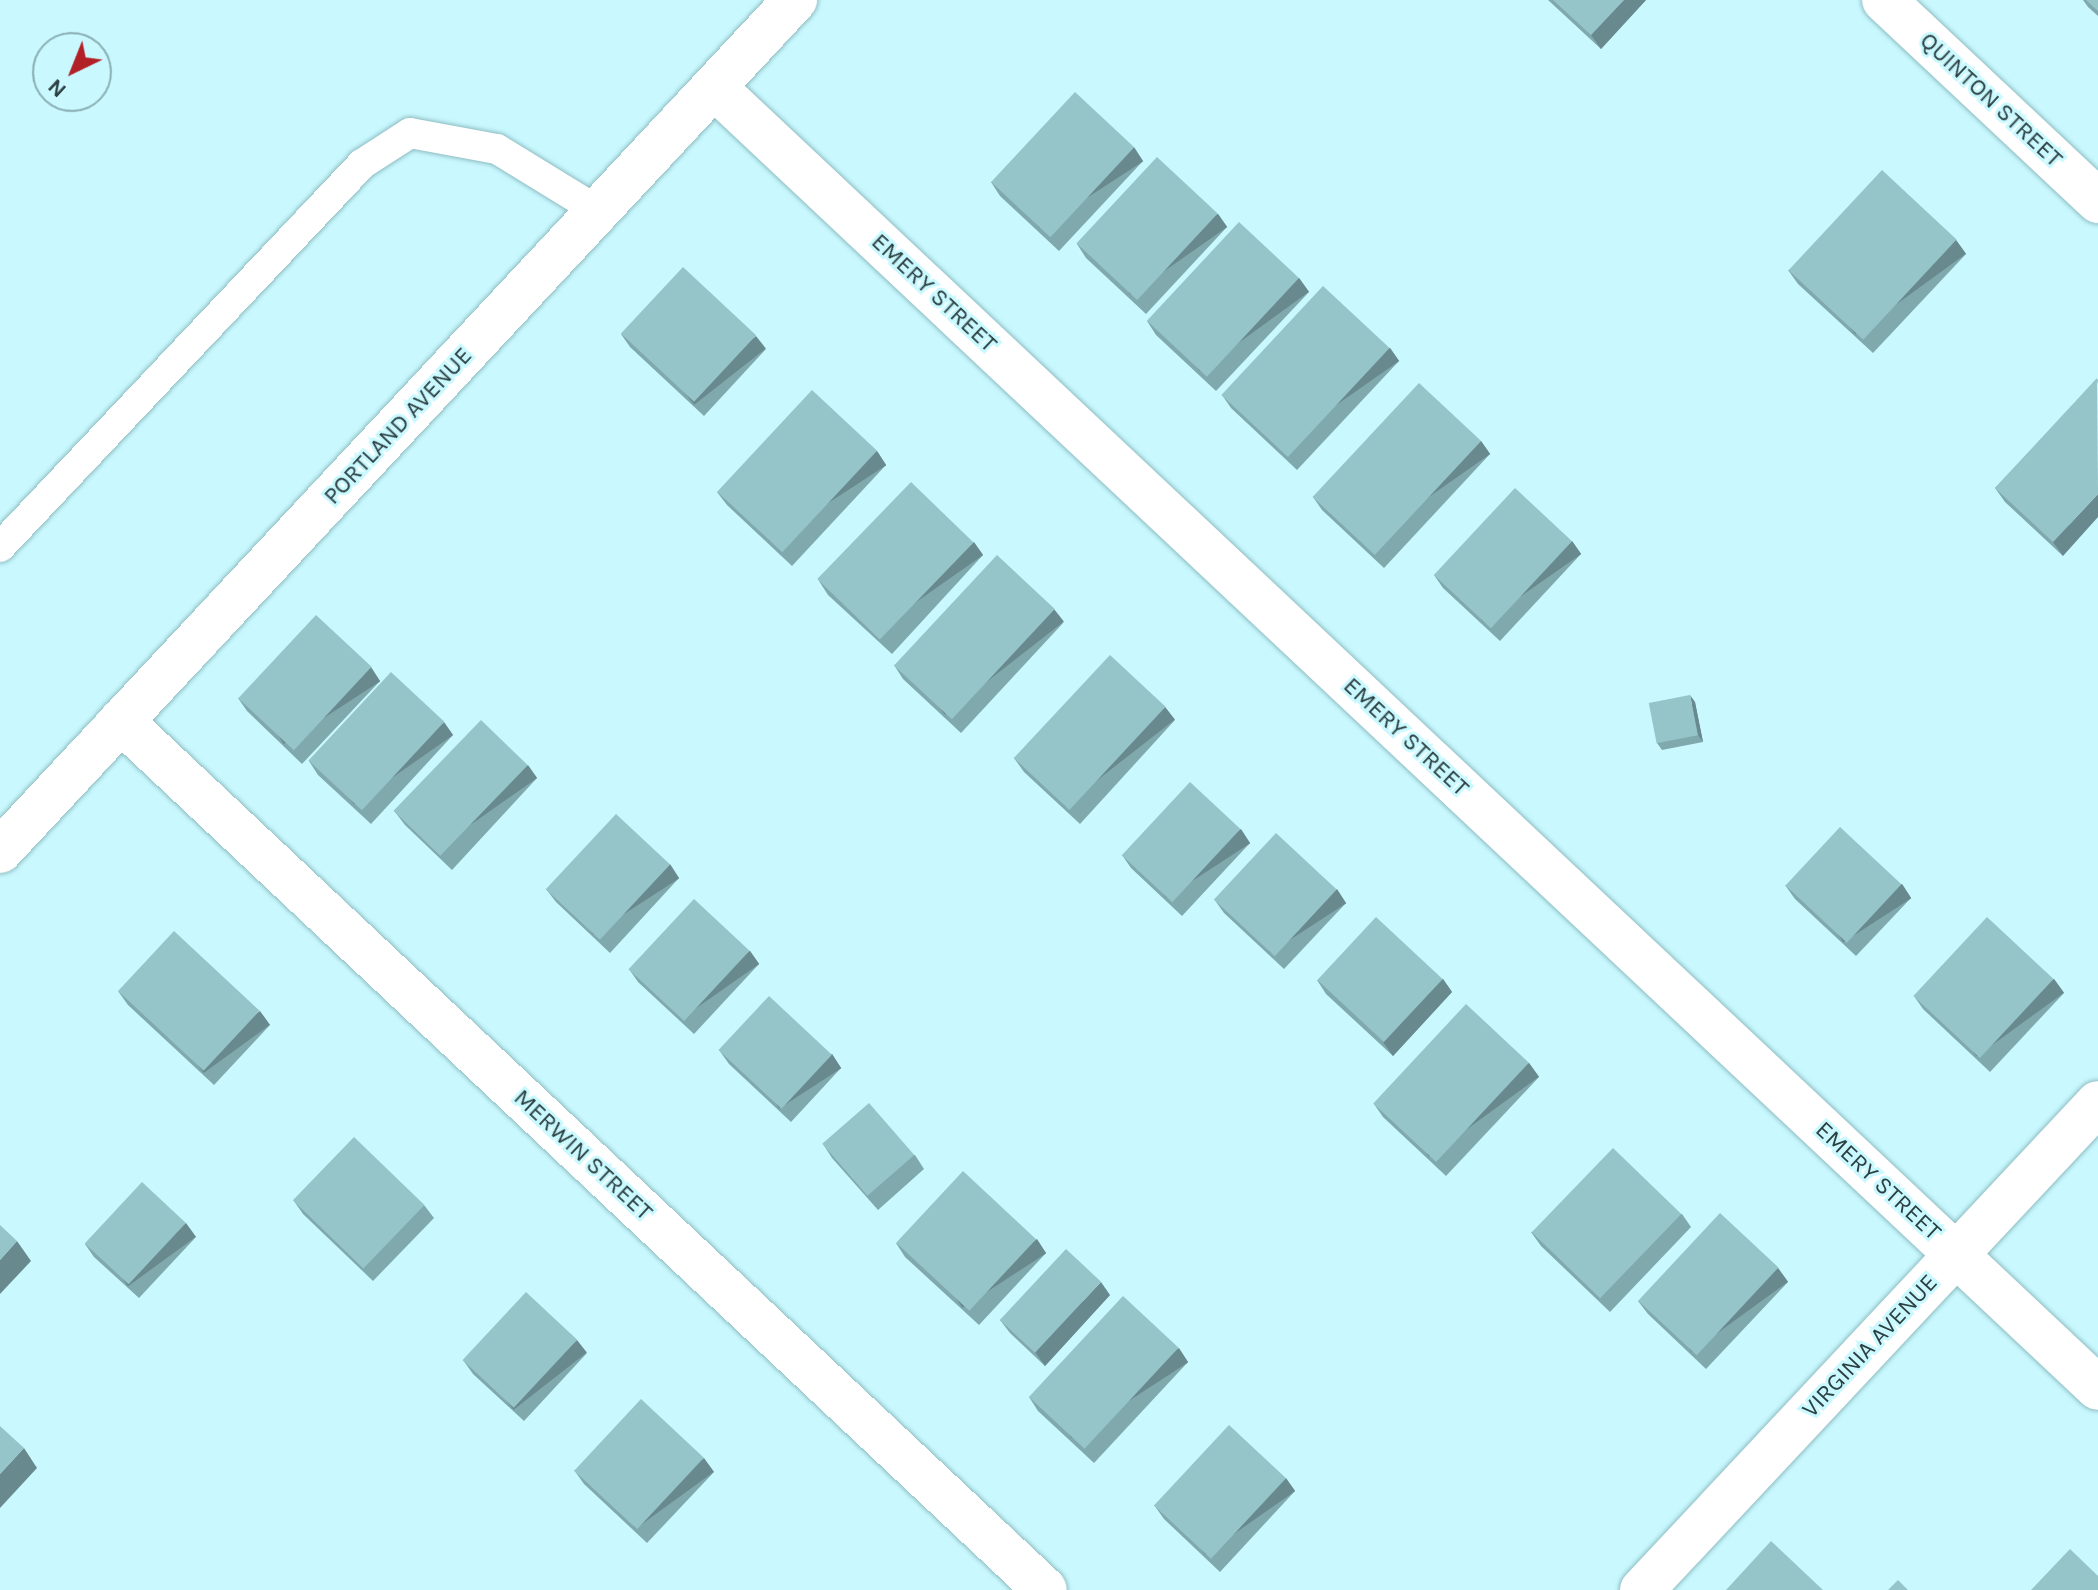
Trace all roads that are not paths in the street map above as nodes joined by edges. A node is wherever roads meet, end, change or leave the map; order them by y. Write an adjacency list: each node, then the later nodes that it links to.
1 (795, 0): 3 (street, PORTLAND AVENUE)
2 (1884, 0): 4 (street, QUINTON STREET)
3 (714, 87): 5 (street, PORTLAND AVENUE); 10 (street, EMERY STREET)
4 (2098, 201)
5 (598, 211): 6 (lane); 7 (street, PORTLAND AVENUE)
6 (0, 547)
7 (121, 721): 8 (street, PORTLAND AVENUE); 12 (street, MERWIN STREET)
8 (0, 851)
9 (2098, 1103): 10 (street, VIRGINIA AVENUE)
10 (1956, 1254): 11 (street, EMERY STREET); 13 (street, VIRGINIA AVENUE)
11 (2098, 1388)
12 (1045, 1590)
13 (1642, 1590)

